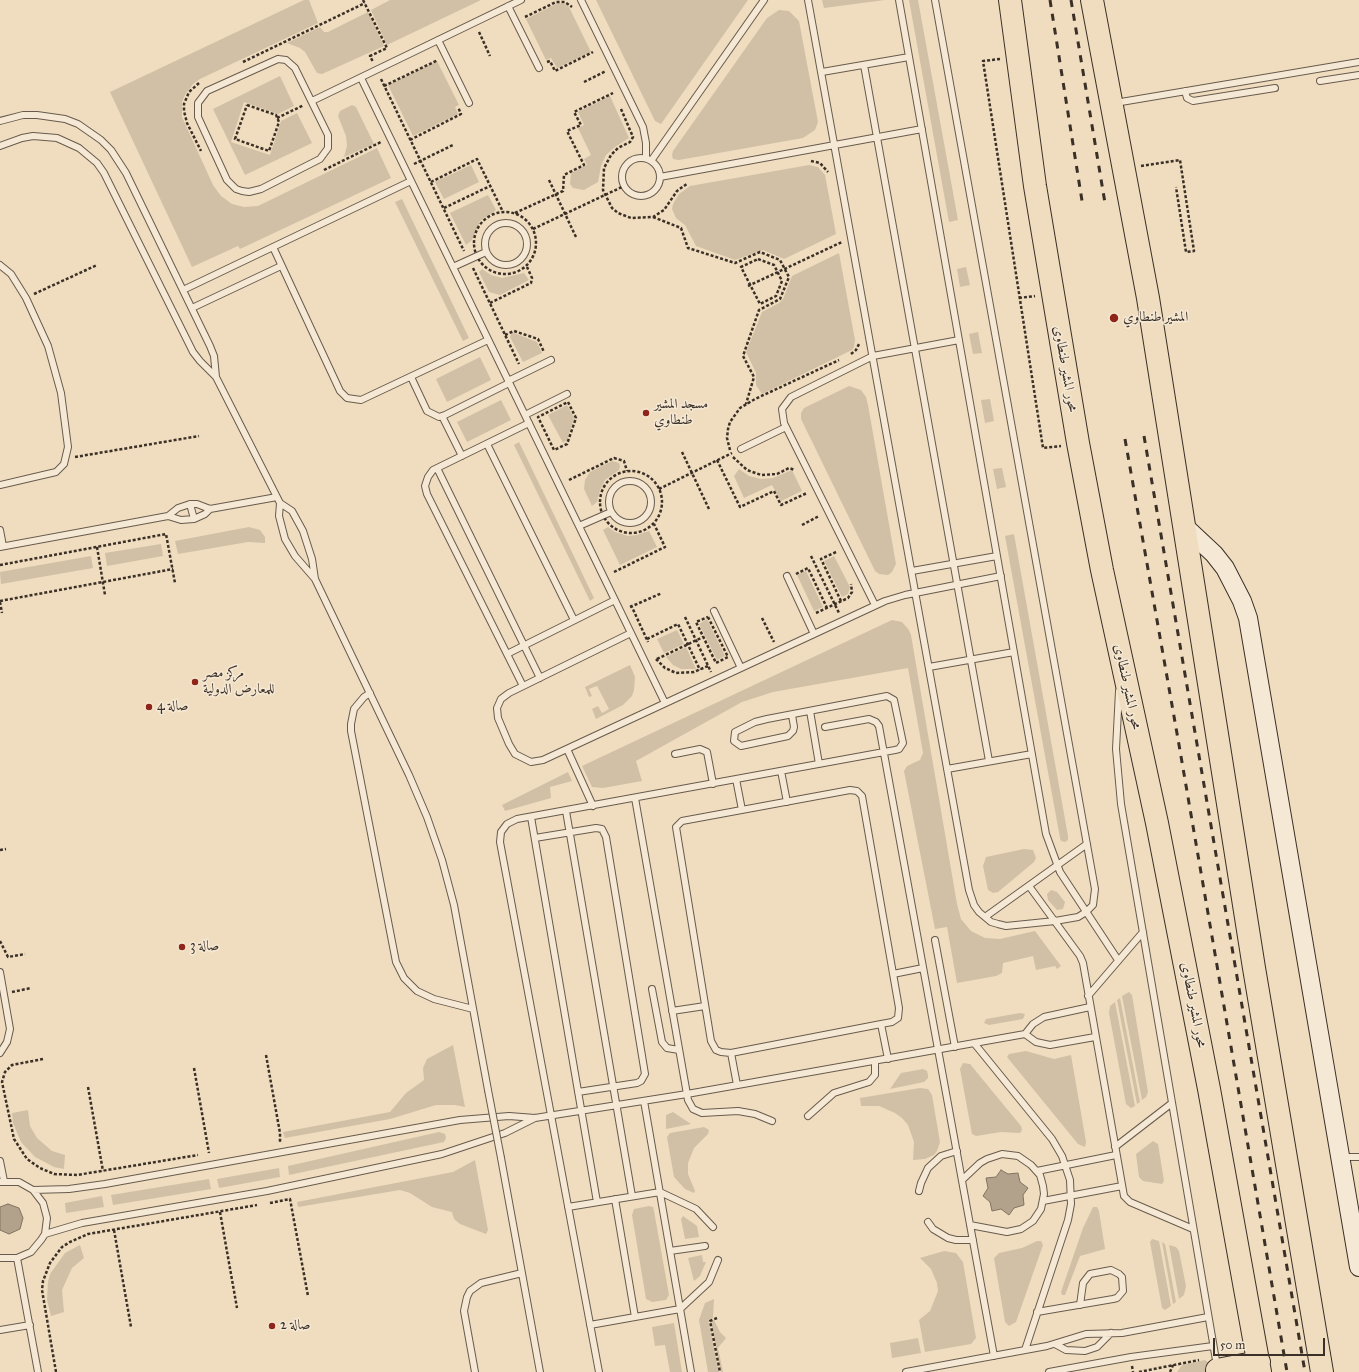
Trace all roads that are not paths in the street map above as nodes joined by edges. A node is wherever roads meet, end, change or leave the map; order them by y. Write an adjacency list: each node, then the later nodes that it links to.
1 (521, 0): 8 (lane)
2 (581, 0): 29 (lane)
3 (764, 0): 29 (lane)
4 (808, 0): 15 (lane)
5 (899, 0): 11 (lane)
6 (935, 0): 114 (lane)
7 (1010, 0): 86 (highway, محور المشير طنطاوى)
8 (508, 6): 10 (lane); 14 (lane)
9 (1096, 6): 23 (highway)
10 (438, 40): 17 (lane); 22 (lane)
11 (909, 57): 13 (lane); 25 (lane)
12 (1359, 62): 20 (lane)
13 (864, 65): 15 (lane); 26 (lane)
14 (539, 68)
15 (822, 72): 27 (lane)
16 (1359, 75): 18 (lane)
17 (361, 78): 21 (lane); 31 (lane)
18 (1320, 81)
19 (1275, 88): 20 (lane)
20 (1185, 91): 23 (lane)
21 (312, 101): 21 (lane)
22 (468, 103)
23 (1112, 104): 65 (highway)
24 (0, 122): 37 (lane)
25 (922, 129): 26 (lane); 40 (lane)
26 (877, 137): 27 (lane); 41 (lane)
27 (835, 144): 30 (lane); 42 (lane)
28 (0, 146): 44 (lane)
29 (649, 160): 30 (lane); 30 (lane)
30 (660, 177)
31 (411, 181): 32 (lane); 36 (lane)
32 (273, 247): 35 (lane); 37 (lane)
33 (486, 252): 33 (lane); 36 (lane)
34 (0, 265): 56 (lane)
35 (282, 266): 38 (lane); 45 (lane)
36 (453, 267): 39 (lane)
37 (183, 290): 38 (lane)
38 (192, 308): 44 (lane)
39 (488, 340): 45 (lane); 46 (lane)
40 (959, 340): 41 (lane); 68 (lane)
41 (914, 348): 42 (lane); 69 (lane)
42 (873, 356): 51 (lane); 70 (lane)
43 (551, 360): 46 (lane)
44 (216, 377): 57 (lane)
45 (411, 377): 49 (lane)
46 (509, 382): 48 (lane); 49 (lane)
47 (567, 394): 48 (lane)
48 (525, 415): 50 (lane)
49 (442, 416): 54 (lane)
50 (529, 423): 52 (lane); 64 (lane)
51 (786, 427): 53 (lane); 77 (lane)
52 (487, 444): 54 (lane); 79 (lane)
53 (741, 449)
54 (462, 456): 55 (lane)
55 (437, 468): 82 (lane); 84 (lane)
56 (0, 485)
57 (277, 497): 58 (lane); 60 (lane)
58 (280, 503): 73 (lane); 73 (lane)
59 (190, 504): 60 (lane); 62 (lane); 63 (lane)
60 (210, 509): 63 (lane)
61 (611, 512): 61 (lane); 64 (lane)
62 (168, 516): 63 (lane); 67 (lane)
63 (194, 520)
64 (579, 526): 76 (lane)
65 (1183, 526): 158 (street); 210 (highway)
66 (0, 530): 67 (lane)
67 (2, 547)
68 (997, 556): 69 (lane); 72 (lane)
69 (953, 564): 70 (lane); 74 (lane)
70 (912, 571): 75 (lane)
71 (787, 576): 81 (lane)
72 (1001, 576): 74 (lane); 83 (lane)
73 (315, 578): 91 (lane)
74 (957, 585): 75 (lane); 85 (lane)
75 (916, 593): 77 (lane); 87 (lane)
76 (615, 600): 79 (lane); 80 (lane)
77 (875, 605): 81 (lane)
78 (714, 611): 88 (lane)
79 (574, 620): 82 (lane)
80 (631, 633): 89 (lane); 92 (lane)
81 (814, 634): 88 (lane)
82 (524, 645): 84 (lane); 89 (lane)
83 (1014, 652): 85 (lane); 99 (lane)
84 (507, 654): 90 (lane)
85 (971, 660): 87 (lane); 100 (lane)
86 (1122, 666): 120 (lane); 202 (highway, محور المشير طنطاوى)
87 (929, 667): 102 (lane)
88 (741, 668): 92 (lane)
89 (540, 678): 90 (lane)
90 (523, 686): 96 (lane)
91 (370, 693): 130 (lane); 130 (lane)
92 (665, 703): 96 (lane)
93 (810, 711): 94 (lane); 97 (lane); 101 (lane)
94 (792, 715): 94 (lane)
95 (825, 727): 97 (lane)
96 (567, 749): 108 (lane)
97 (883, 752): 101 (lane); 123 (lane)
98 (675, 754): 105 (lane)
99 (1032, 754): 100 (lane); 115 (lane)
100 (989, 761): 102 (lane)
101 (819, 764): 103 (lane)
102 (947, 769): 118 (lane)
103 (782, 771): 104 (lane); 107 (lane)
104 (736, 779): 105 (lane); 109 (lane)
105 (713, 784): 106 (lane)
106 (635, 798): 108 (lane); 131 (lane)
107 (787, 802): 109 (lane); 125 (lane)
108 (593, 806): 110 (lane)
109 (742, 810): 128 (lane)
110 (566, 811): 111 (lane); 112 (lane)
111 (531, 817): 113 (lane); 151 (lane)
112 (570, 832): 113 (lane); 143 (lane); 143 (lane)
113 (535, 838): 145 (lane)
114 (1087, 844): 115 (lane); 117 (lane)
115 (1057, 866): 116 (lane); 117 (lane)
116 (1029, 886): 118 (lane); 119 (lane)
117 (1086, 912): 119 (lane); 122 (lane)
118 (985, 917): 119 (lane)
119 (1055, 921): 127 (lane)
120 (1143, 932): 122 (lane); 148 (lane)
121 (935, 940): 136 (lane)
122 (1118, 960): 127 (lane)
123 (923, 968): 125 (lane); 138 (lane)
124 (0, 972): 139 (lane)
125 (893, 974): 132 (lane)
126 (652, 989): 137 (lane)
127 (1088, 996): 129 (lane)
128 (704, 1006): 131 (lane); 140 (lane)
129 (1090, 1007): 133 (lane); 134 (lane)
130 (473, 1009): 187 (lane, bridge)
131 (672, 1011): 137 (lane)
132 (881, 1024): 140 (lane); 141 (lane)
133 (1025, 1034): 134 (lane); 135 (lane)
134 (1095, 1037): 155 (lane)
135 (974, 1043): 136 (lane); 161 (lane)
136 (955, 1047): 138 (lane)
137 (679, 1050): 146 (lane)
138 (938, 1050): 141 (lane); 156 (lane)
139 (0, 1053)
140 (731, 1053): 144 (lane)
141 (888, 1059): 142 (lane)
142 (875, 1061): 144 (lane); 152 (lane)
143 (613, 1086): 145 (lane); 149 (lane)
144 (737, 1086): 146 (lane)
145 (578, 1092): 150 (lane)
146 (687, 1094): 147 (lane); 154 (lane)
147 (644, 1101): 149 (lane); 168 (lane)
148 (1172, 1103): 155 (lane); 178 (lane)
149 (616, 1105): 150 (lane); 169 (lane)
150 (582, 1111): 151 (lane); 172 (lane)
151 (551, 1115): 153 (lane); 174 (lane)
152 (808, 1116)
153 (535, 1118): 166 (lane); 179 (lane)
154 (772, 1121)
155 (1115, 1147): 157 (lane)
156 (957, 1151): 163 (lane); 167 (lane)
157 (1116, 1155): 161 (lane); 165 (lane)
158 (1340, 1157): 159 (lane); 186 (street)
159 (1359, 1157)
160 (0, 1162): 164 (lane)
161 (1066, 1165): 162 (lane); 170 (lane)
162 (1037, 1171): 163 (lane); 173 (lane)
163 (962, 1180): 176 (lane)
164 (2, 1181): 166 (lane)
165 (1122, 1186): 170 (lane); 178 (lane)
166 (33, 1190): 179 (lane)
167 (919, 1191)
168 (660, 1192): 169 (lane); 177 (lane); 182 (lane)
169 (632, 1196): 171 (lane)
170 (1071, 1196): 173 (lane); 190 (lane)
171 (615, 1199): 172 (lane); 191 (lane)
172 (597, 1202): 174 (lane)
173 (1043, 1202): 176 (lane)
174 (568, 1207): 194 (lane)
175 (928, 1222): 180 (lane)
176 (970, 1225): 180 (lane)
177 (713, 1227)
178 (1193, 1229): 192 (lane)
179 (45, 1234): 184 (lane)
180 (973, 1240): 200 (lane)
181 (705, 1246): 182 (lane)
182 (670, 1251): 189 (lane)
183 (0, 1258): 184 (lane)
184 (18, 1258): 193 (lane)
185 (718, 1260): 189 (lane)
186 (1359, 1267)
187 (522, 1273): 204 (lane); 205 (lane)
188 (1080, 1305): 188 (lane); 190 (lane)
189 (680, 1310): 191 (lane); 207 (lane)
190 (1037, 1312): 199 (lane)
191 (635, 1317): 194 (lane)
192 (1208, 1317): 196 (lane); 198 (lane)
193 (30, 1325): 195 (lane); 203 (lane)
194 (590, 1325): 206 (lane)
195 (0, 1330)
196 (1111, 1333): 197 (lane); 197 (lane)
197 (1055, 1344): 199 (lane)
198 (1213, 1346): 201 (lane); 209 (lane)
199 (1025, 1350): 200 (lane)
200 (994, 1356): 208 (lane)
201 (1212, 1367): 202 (highway)
202 (1260, 1367)
203 (38, 1372)
204 (475, 1372)
205 (540, 1372)
206 (599, 1372)
207 (691, 1372)
208 (906, 1372)
209 (1049, 1372)
210 (1322, 1372)

